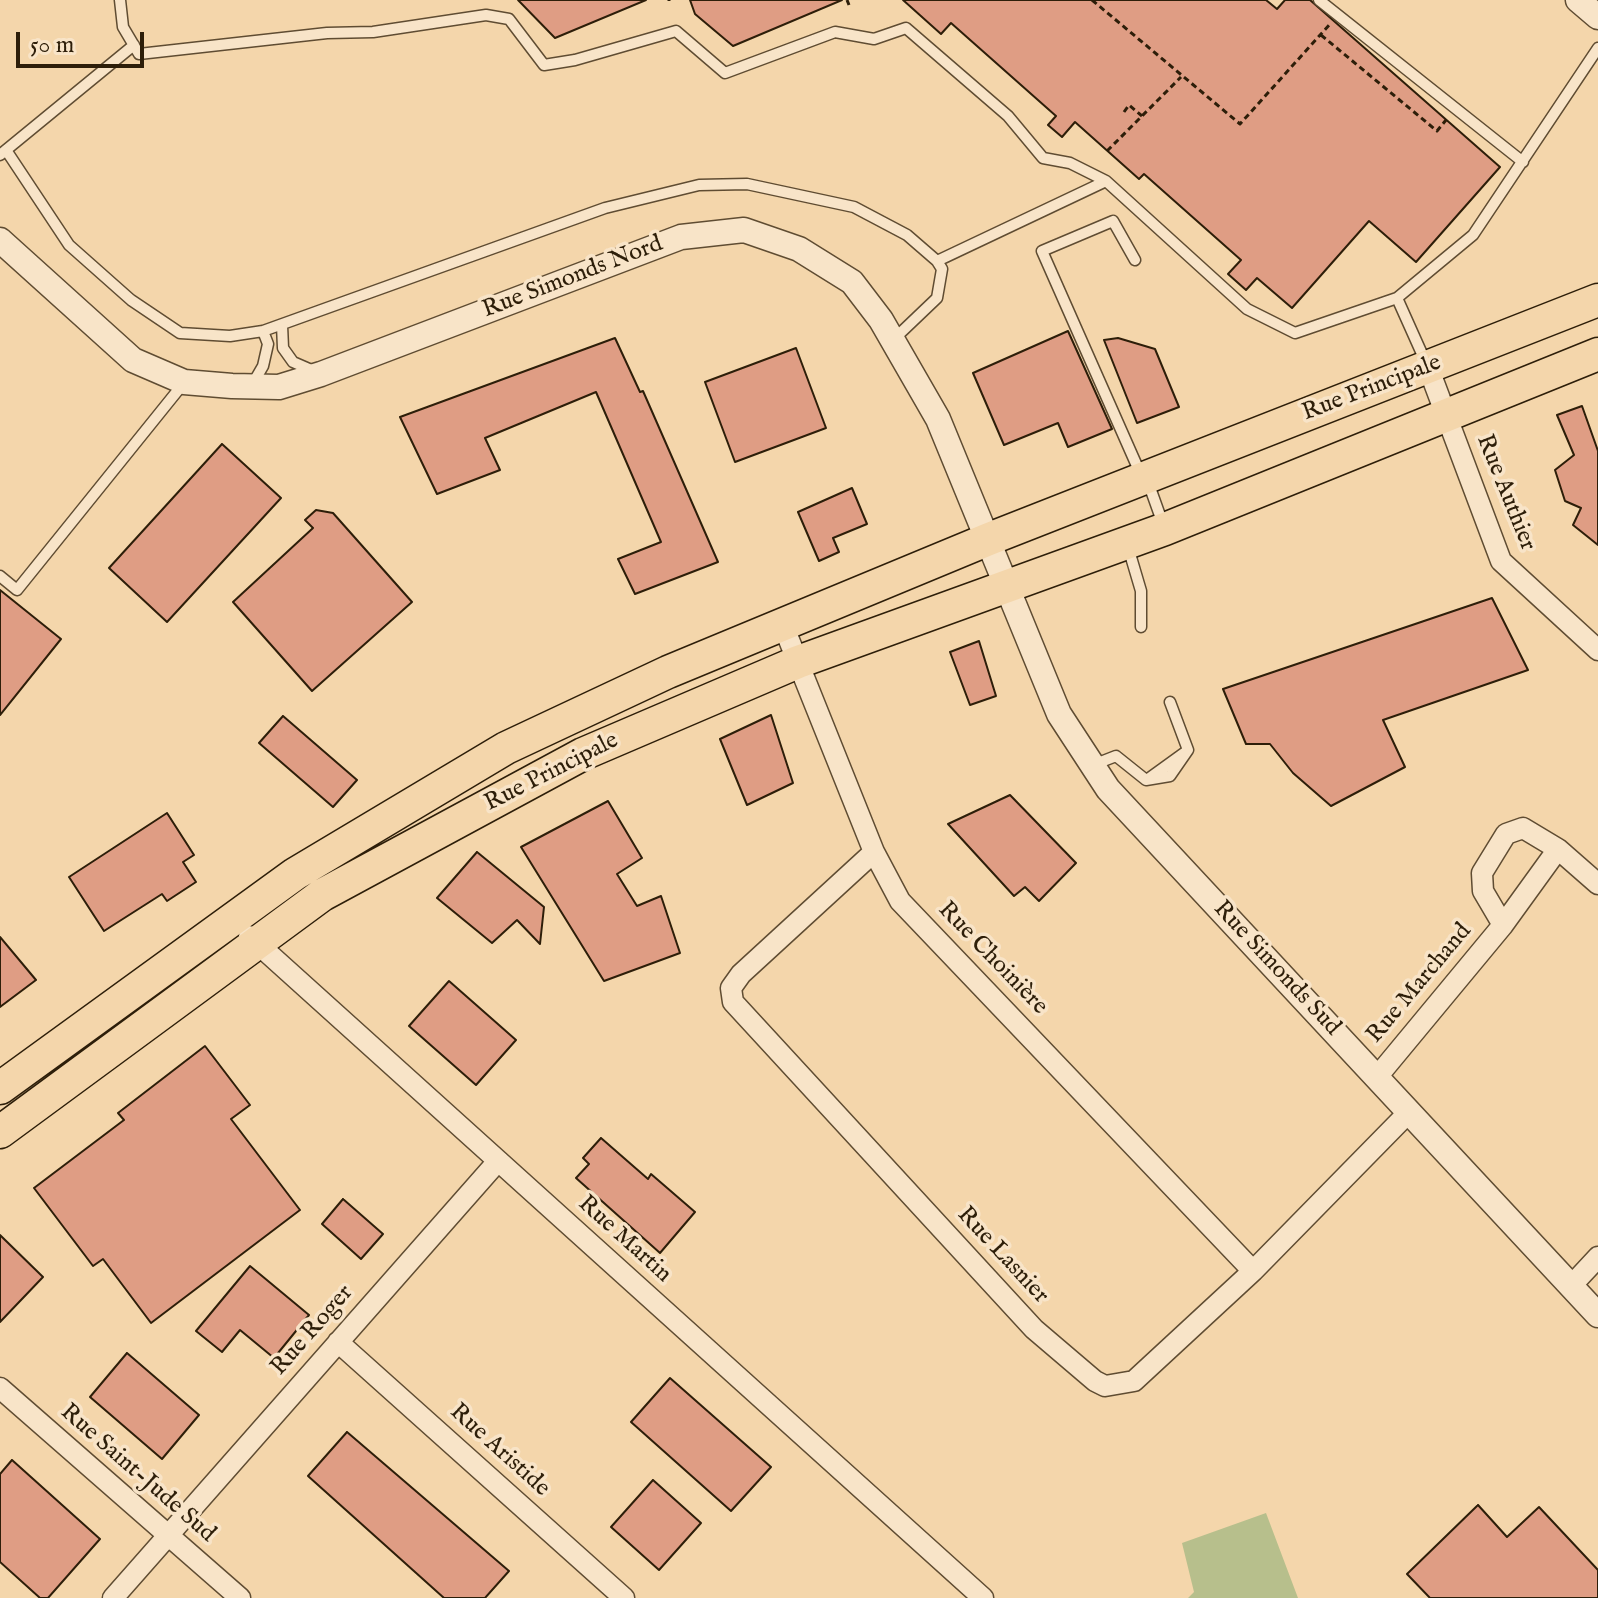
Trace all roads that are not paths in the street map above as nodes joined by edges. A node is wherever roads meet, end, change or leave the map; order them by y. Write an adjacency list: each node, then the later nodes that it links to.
1 (120, 0): 5 (lane)
2 (1319, 0): 8 (lane)
3 (1578, 0): 4 (street)
4 (1598, 17)
5 (134, 45): 7 (lane); 9 (lane)
6 (1598, 48): 8 (lane)
7 (3, 152): 16 (lane)
8 (1523, 162): 13 (lane)
9 (1106, 181): 12 (lane); 13 (lane)
10 (0, 240): 21 (street, Rue Simonds Nord)
11 (1135, 260): 24 (lane)
12 (937, 261): 15 (lane); 17 (lane)
13 (1397, 298): 19 (lane)
14 (1598, 300): 19 (main road, Rue Principale)
15 (282, 325): 16 (lane); 20 (lane)
16 (263, 331): 22 (lane)
17 (893, 340): 20 (street, Rue Simonds Nord); 26 (street, Rue Simonds Nord)
18 (1598, 354): 23 (main road, Rue Principale)
19 (1428, 367): 23 (street, Rue Authier); 24 (main road, Rue Principale)
20 (321, 374): 22 (street, Rue Simonds Nord)
21 (184, 382): 22 (street, Rue Simonds Nord); 28 (lane)
22 (251, 386)
23 (1446, 415): 25 (main road, Rue Principale); 32 (street, Rue Authier)
24 (1144, 478): 25 (lane); 26 (main road, Rue Principale)
25 (1165, 529): 27 (main road, Rue Principale)
26 (989, 539): 29 (street, Rue Simonds Nord); 30 (main road, Rue Principale)
27 (1127, 543): 29 (main road, Rue Principale); 31 (lane)
28 (0, 576)
29 (1007, 587): 33 (main road, Rue Principale); 36 (street, Rue Simonds Sud)
30 (783, 625): 33 (street, Rue Choinière); 35 (main road, Rue Principale)
31 (1141, 627)
32 (1598, 650)
33 (798, 662): 35 (main road, Rue Principale); 38 (street, Rue Choinière)
34 (1170, 702): 36 (lane)
35 (576, 736): 40 (main road, Rue Principale); 42 (main road, Rue Principale)
36 (1091, 766): 43 (street, Rue Simonds Sud)
37 (1558, 849): 39 (street, Rue Marchand); 41 (street, Rue Marchand); 41 (street, Rue Marchand)
38 (874, 852): 49 (street, Rue Choinière); 49 (street, Rue Lasnier)
39 (1598, 884)
40 (233, 918): 42 (street, Rue Martin); 44 (main road, Rue Principale)
41 (1503, 925): 43 (street, Rue Marchand)
42 (256, 943): 46 (main road, Rue Principale); 47 (street, Rue Martin)
43 (1377, 1077): 45 (street, Rue Simonds Sud)
44 (0, 1088)
45 (1409, 1112): 49 (street, Rue Lasnier); 50 (street, Rue Simonds Sud)
46 (0, 1132)
47 (498, 1161): 52 (street, Rue Roger); 58 (street, Rue Martin)
48 (1598, 1257): 50 (street)
49 (1253, 1271)
50 (1571, 1286): 51 (street, Rue Simonds Sud)
51 (1598, 1315)
52 (338, 1342): 54 (street, Rue Roger); 57 (street, Rue Aristide)
53 (0, 1388): 54 (street, Rue Saint-Jude Sud)
54 (168, 1535): 55 (street, Rue Roger); 56 (street, Rue Saint-Jude Sud)
55 (113, 1598)
56 (240, 1598)
57 (624, 1598)
58 (983, 1598)

